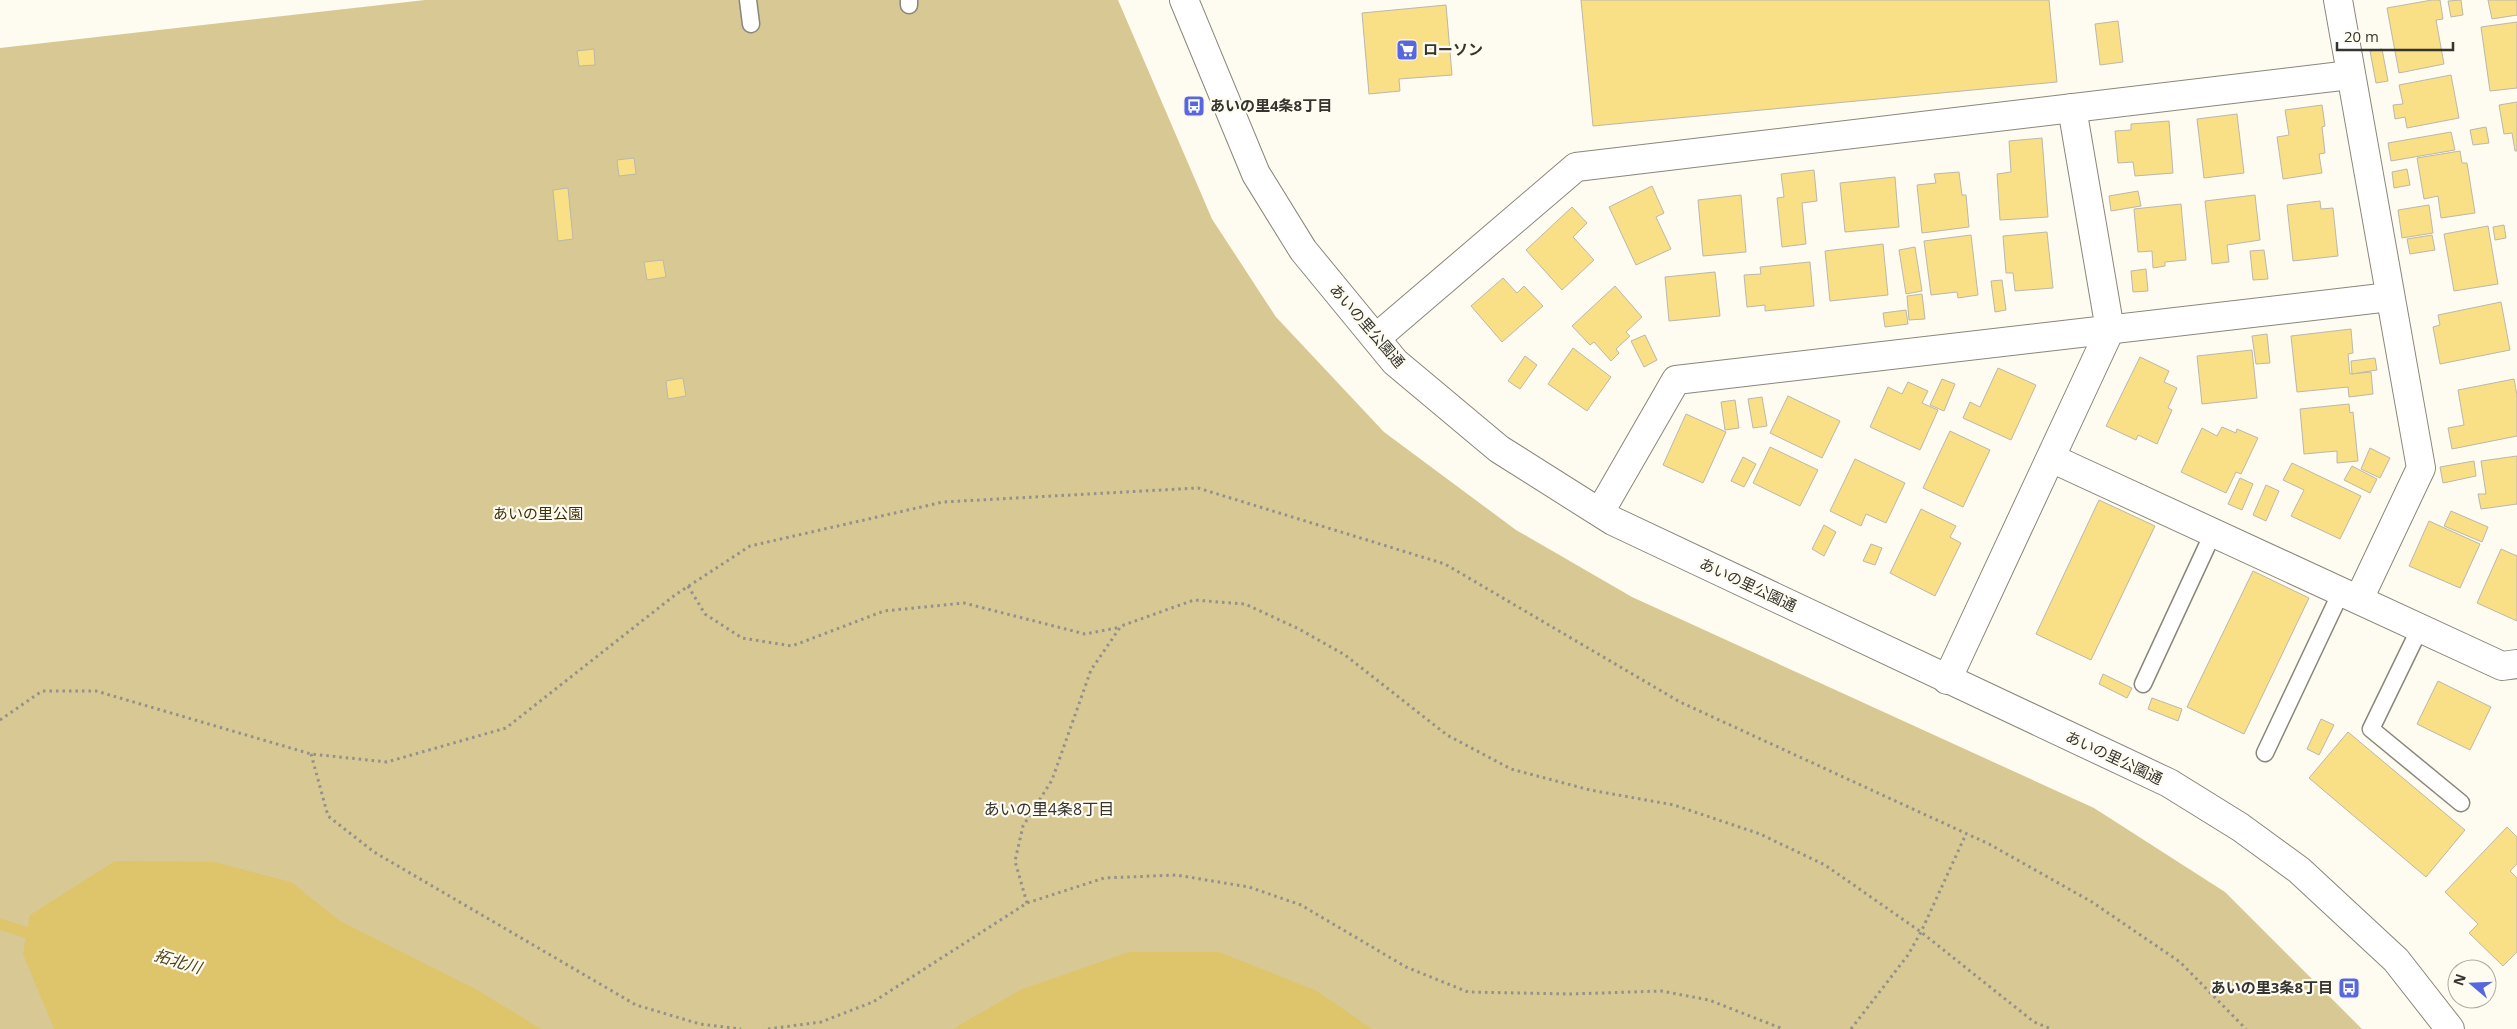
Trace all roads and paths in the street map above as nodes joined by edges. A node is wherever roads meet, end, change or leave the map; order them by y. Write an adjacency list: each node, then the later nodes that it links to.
1 (748, 0): 4 (lane)
2 (1184, 0): 9 (street, あいの里公園通)
3 (2338, 0): 5 (street)
4 (751, 24)
5 (2350, 75): 6 (street); 7 (street)
6 (2072, 108): 8 (street); 9 (street)
7 (2390, 297): 8 (street); 14 (street)
8 (2110, 330): 10 (street); 11 (street)
9 (1376, 338): 11 (street, あいの里公園通)
10 (2051, 458): 12 (street); 18 (street)
11 (1600, 512): 18 (street, あいの里公園通)
12 (2213, 533): 14 (street); 19 (lane)
13 (688, 586): 15 (path); 22 (path); 24 (path)
14 (2350, 595): 16 (street); 21 (lane)
15 (1121, 626): 25 (path); 26 (path)
16 (2420, 628): 17 (street); 23 (lane)
17 (2517, 664)
18 (1947, 680): 33 (street, あいの里公園通)
19 (2143, 684)
20 (0, 720): 22 (path)
21 (2265, 753)
22 (311, 754): 27 (path)
23 (2461, 803)
24 (1966, 834): 26 (path); 32 (path)
25 (1027, 903): 28 (path); 29 (path)
26 (1921, 932): 30 (path); 31 (path)
27 (742, 1029)
28 (768, 1029)
29 (1783, 1029)
30 (1851, 1029)
31 (2051, 1029)
32 (2246, 1029)
33 (2450, 1029)

